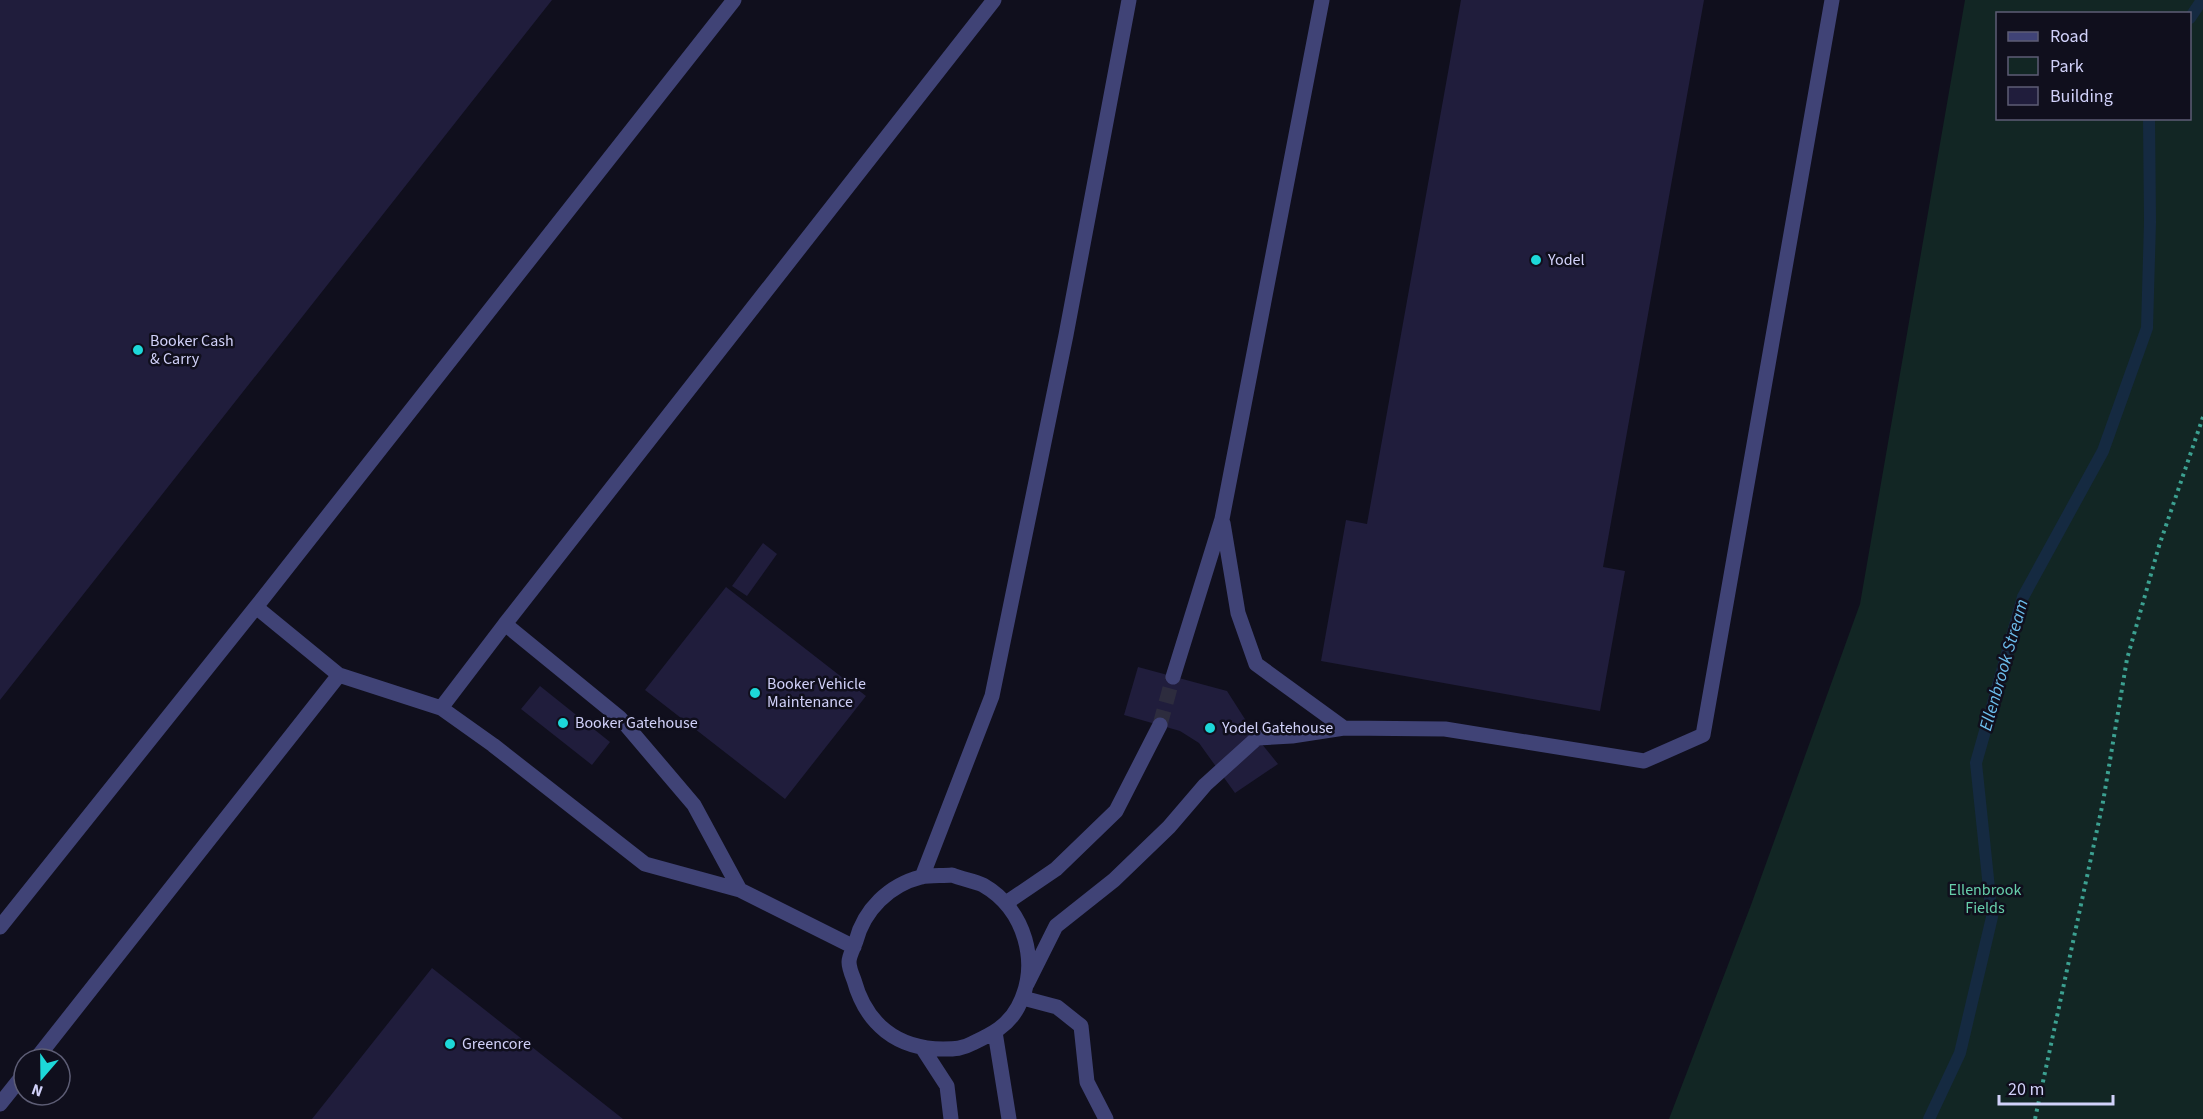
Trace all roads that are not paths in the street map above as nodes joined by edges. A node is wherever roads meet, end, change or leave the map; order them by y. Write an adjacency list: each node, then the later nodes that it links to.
1 (734, 0): 7 (street)
2 (994, 0): 8 (street)
3 (1129, 0): 14 (street)
4 (1322, 0): 6 (street)
5 (1832, 0): 13 (street)
6 (1222, 519): 10 (street); 13 (street)
7 (256, 607): 9 (street); 17 (street)
8 (505, 624): 11 (street); 15 (street)
9 (339, 675): 11 (street); 21 (street)
10 (1173, 677)
11 (441, 708): 15 (street)
12 (1160, 725): 16 (street)
13 (1344, 728): 19 (street)
14 (922, 876): 16 (street); 18 (street)
15 (740, 890): 18 (street)
16 (1006, 903): 19 (street)
17 (0, 927)
18 (854, 947): 22 (street)
19 (1025, 991): 20 (street); 27 (street)
20 (995, 1032): 22 (street); 26 (street)
21 (45, 1047)
22 (923, 1049): 25 (street)
23 (12, 1089): 24 (street)
24 (0, 1104)
25 (951, 1119)
26 (1009, 1119)
27 (1106, 1119)

